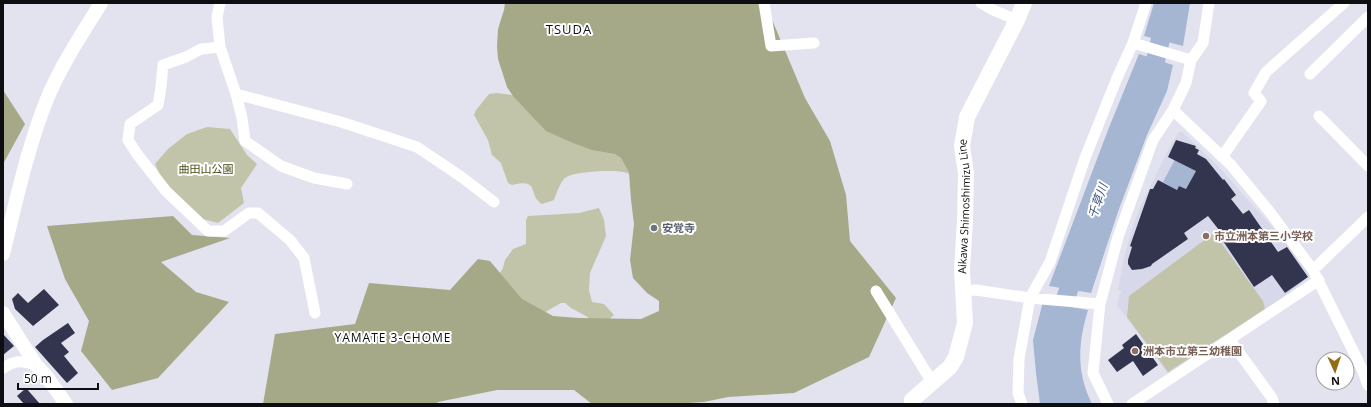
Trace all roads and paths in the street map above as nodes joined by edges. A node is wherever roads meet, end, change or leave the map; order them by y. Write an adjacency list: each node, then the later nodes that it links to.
1 (101, 3): 24 (street)
2 (220, 3): 13 (street)
3 (764, 3): 11 (street)
4 (981, 3): 10 (street)
5 (1024, 3): 10 (main road, Aikawa Shimoshimizu Line)
6 (1146, 3): 12 (street)
7 (1209, 3): 14 (street)
8 (1344, 3): 19 (street)
9 (1368, 17): 15 (street)
10 (1017, 20): 28 (main road, Aikawa Shimoshimizu Line)
11 (814, 43)
12 (1133, 43): 14 (street); 29 (street)
13 (220, 48): 16 (street); 31 (street)
14 (1191, 60): 17 (street)
15 (1310, 74)
16 (236, 94): 21 (street); 22 (street)
17 (1173, 110): 19 (street); 30 (street)
18 (1319, 116): 20 (street)
19 (1222, 157): 25 (street)
20 (1368, 166)
21 (347, 184)
22 (494, 202)
23 (1368, 217): 25 (street)
24 (3, 254)
25 (1313, 270): 26 (street)
26 (1319, 280): 33 (street); 37 (street)
27 (876, 291): 36 (street)
28 (963, 291): 29 (street); 36 (main road, Aikawa Shimoshimizu Line)
29 (1030, 298): 30 (street); 41 (street)
30 (1100, 304): 42 (street)
31 (315, 313)
32 (3, 314): 34 (street)
33 (1230, 340): 38 (street); 43 (street)
34 (36, 365): 35 (street); 39 (street)
35 (3, 368)
36 (932, 382): 40 (main road, Aikawa Shimoshimizu Line)
37 (1368, 385)
38 (1270, 402)
39 (66, 404)
40 (912, 404)
41 (1022, 404)
42 (1108, 404)
43 (1132, 404)

